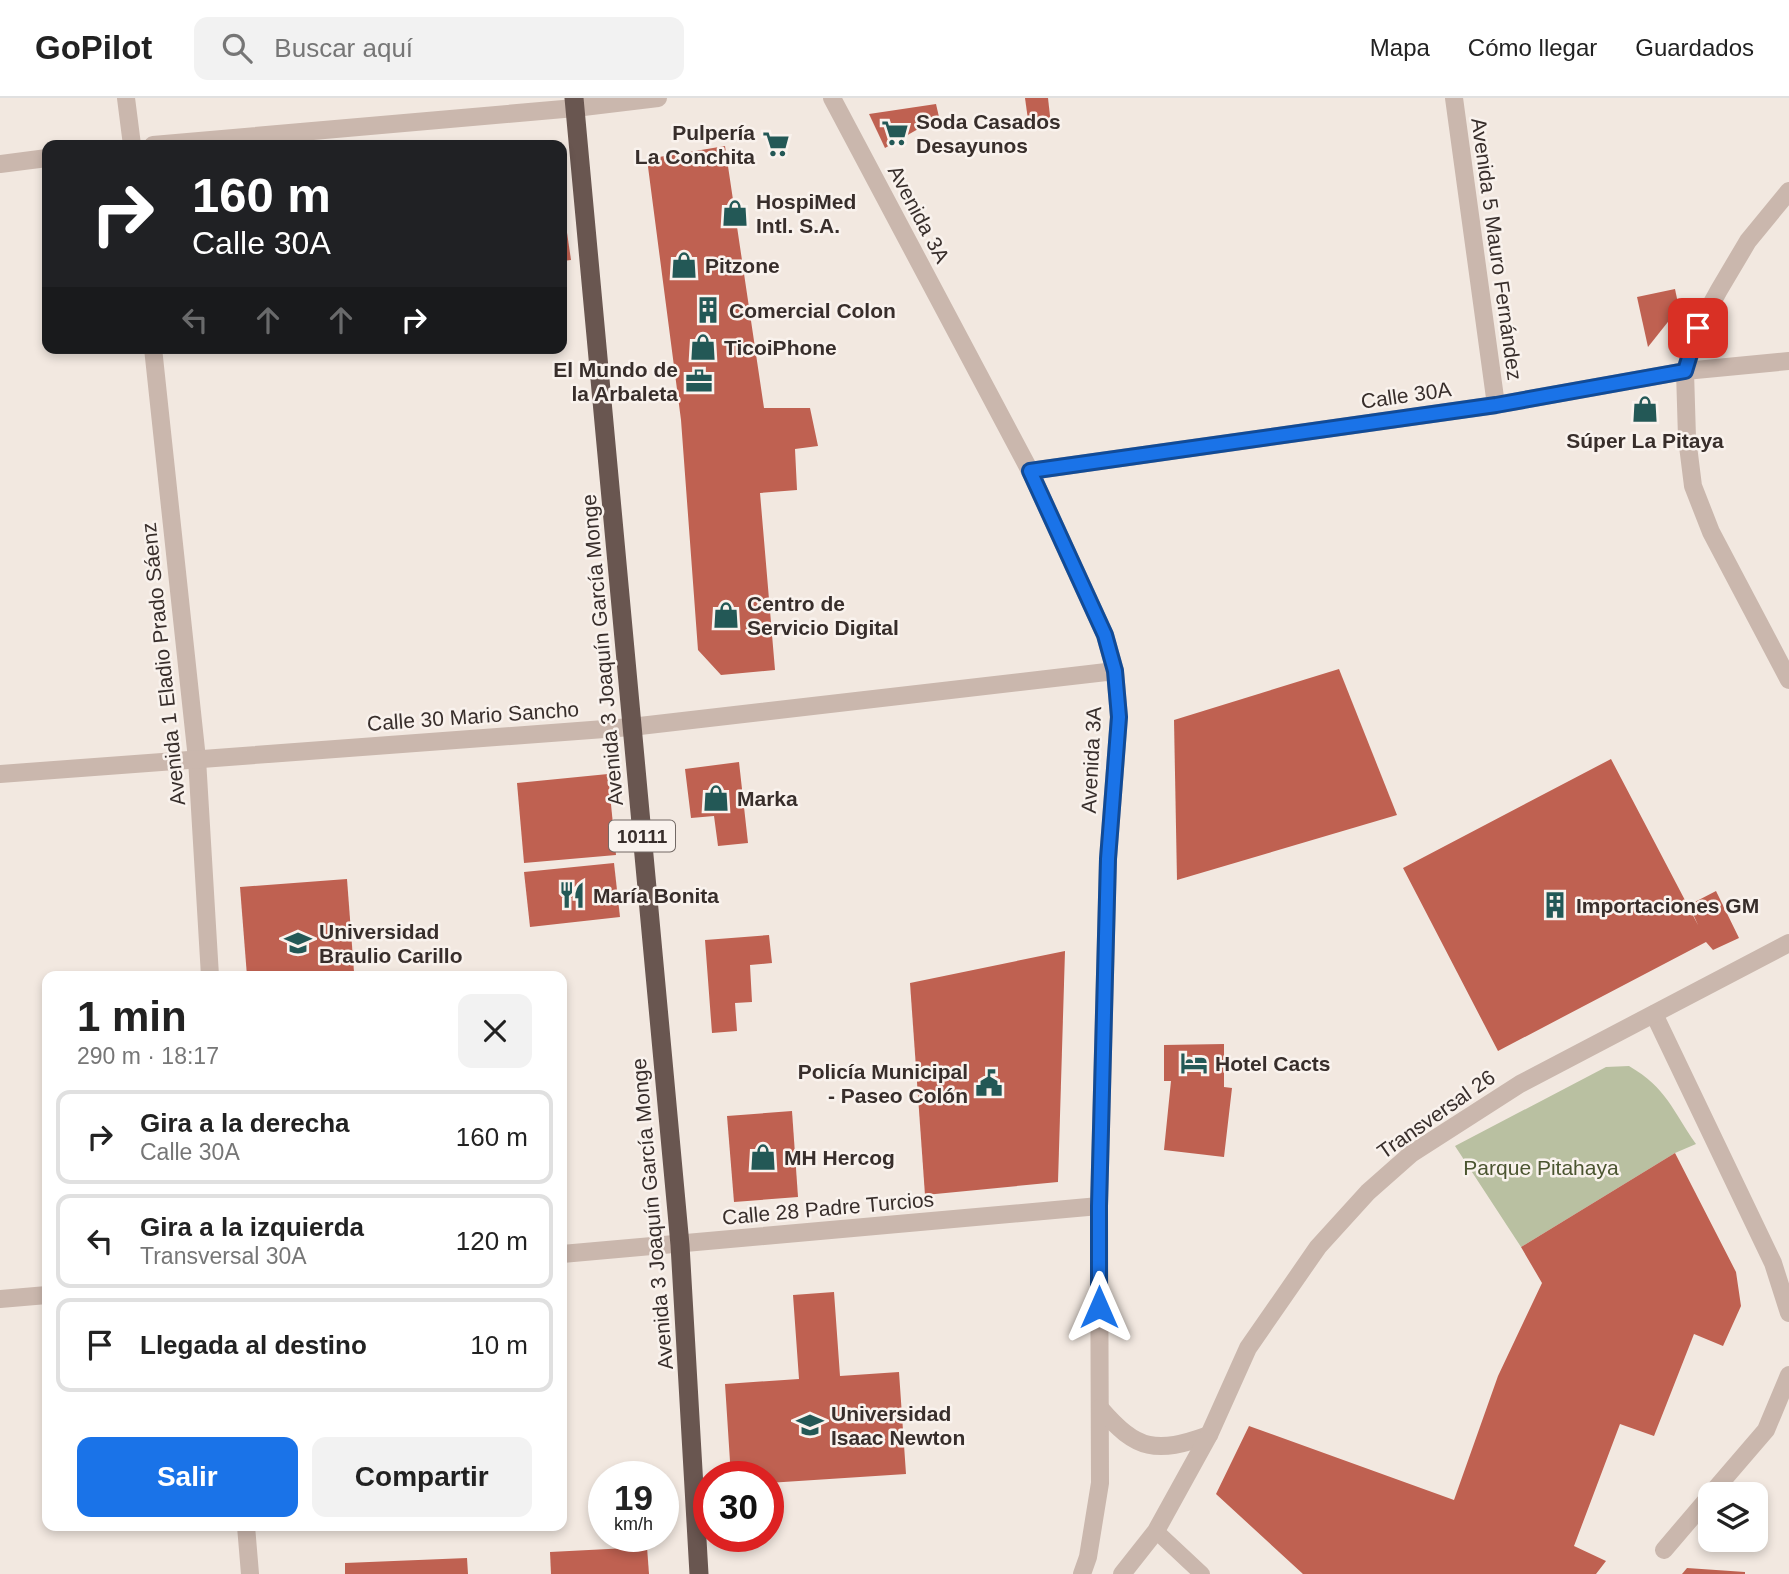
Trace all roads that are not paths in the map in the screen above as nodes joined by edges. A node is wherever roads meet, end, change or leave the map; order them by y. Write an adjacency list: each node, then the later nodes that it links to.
1 (127, 98): 6 (street)
2 (657, 98): 5 (street)
3 (832, 98): 15 (street, Avenida 3A)
4 (1454, 98): 14 (street, Avenida 5 Mauro Fernández)
5 (574, 103): 7 (street); 18 (highway, Avenida 3 Joaquín García Monge / 10111)
6 (131, 140)
7 (203, 140)
8 (42, 159): 9 (street)
9 (0, 164)
10 (1789, 191): 13 (street)
11 (154, 354): 19 (street, Avenida 1 Eladio Prado Sáenz)
12 (1789, 361): 13 (street, Calle 30A)
13 (1685, 371): 14 (street, Calle 30A); 17 (street)
14 (1496, 405): 15 (street, Calle 30A)
15 (1030, 471): 16 (street, Avenida 3A)
16 (1115, 671): 18 (street, Calle 30 Mario Sancho); 24 (street, Avenida 3A)
17 (1789, 680)
18 (632, 727): 19 (street, Calle 30 Mario Sancho); 25 (highway, Avenida 3 Joaquín García Monge / 10111)
19 (197, 759): 20 (street, Calle 30 Mario Sancho); 22 (street, Avenida 1 Eladio Prado Sáenz)
20 (0, 774)
21 (1789, 943): 23 (street, Transversal 26)
22 (210, 971)
23 (1654, 1014): 29 (street); 32 (street, Transversal 26)
24 (1099, 1206): 25 (street, Calle 28 Padre Turcios); 31 (street, Avenida 3A)
25 (681, 1245): 26 (street, Calle 28 Padre Turcios); 39 (highway, Avenida 3 Joaquín García Monge / 10111)
26 (567, 1254)
27 (42, 1295): 28 (street)
28 (0, 1299)
29 (1789, 1313)
30 (1789, 1375): 33 (street)
31 (1100, 1408): 32 (street); 40 (street, Avenida 3A)
32 (1209, 1435): 36 (street, Transversal 26)
33 (1721, 1482)
34 (1698, 1509): 37 (street)
35 (246, 1531): 38 (street)
36 (1156, 1531): 41 (street, Transversal 26); 42 (lane)
37 (1664, 1550)
38 (250, 1574)
39 (699, 1574)
40 (1082, 1574)
41 (1122, 1574)
42 (1202, 1574)

